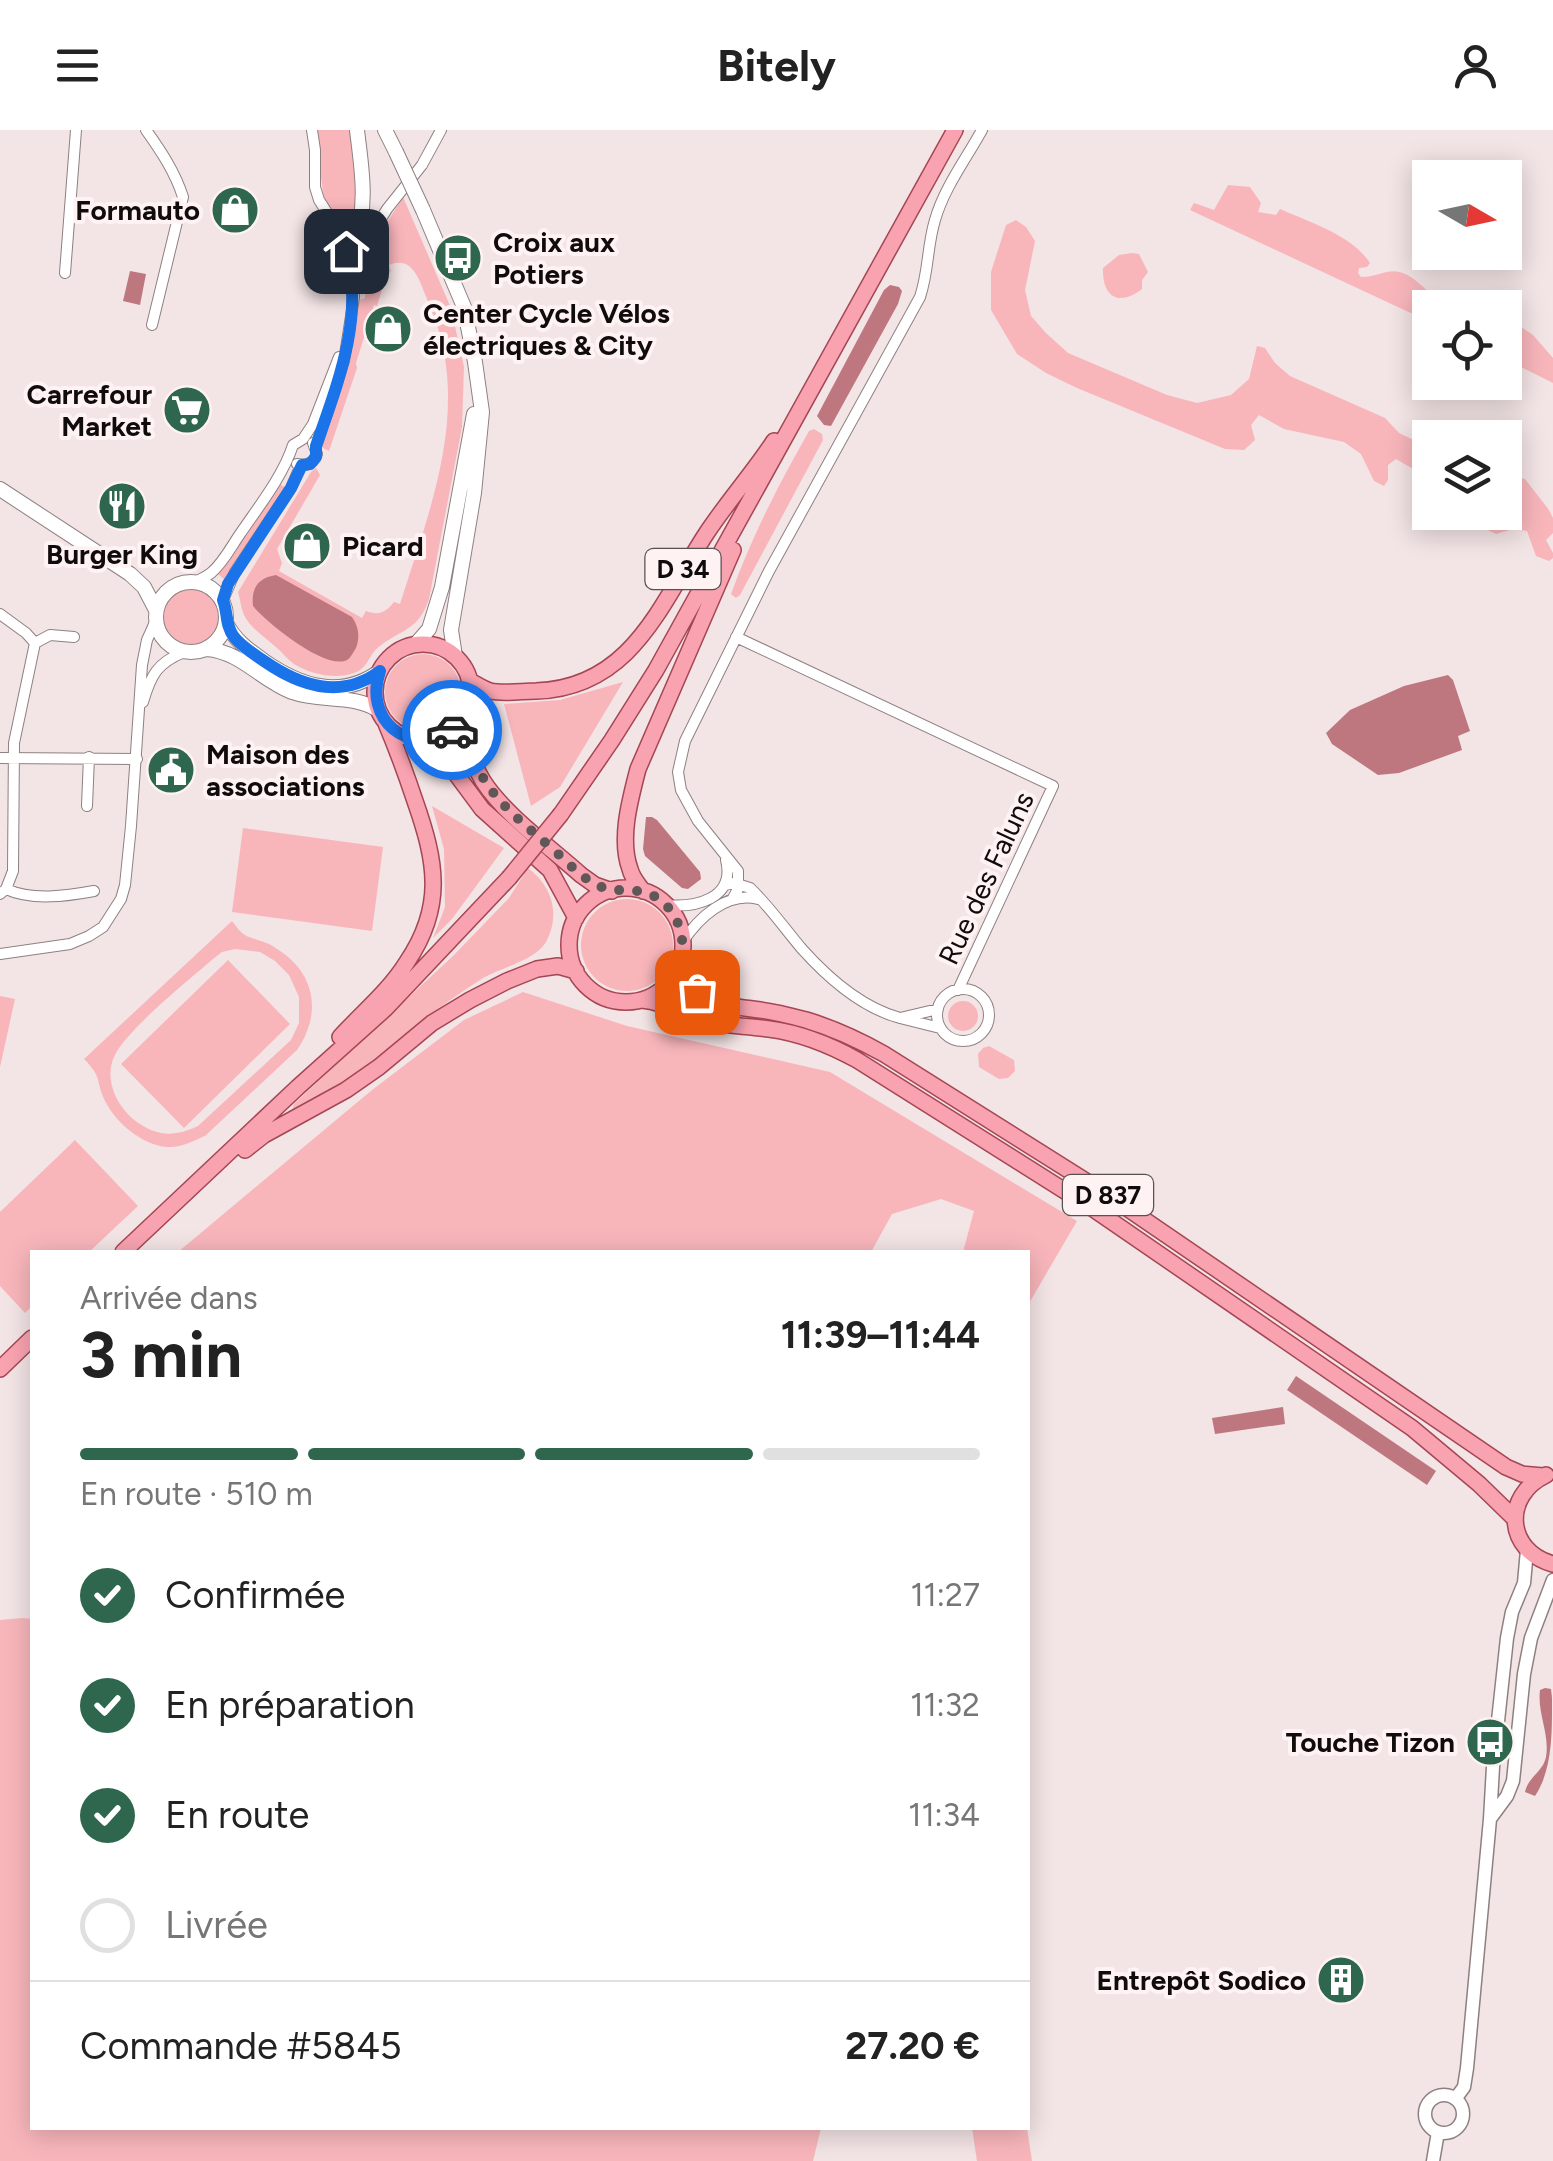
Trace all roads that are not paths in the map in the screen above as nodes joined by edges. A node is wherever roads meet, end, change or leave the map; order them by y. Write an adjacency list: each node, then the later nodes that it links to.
1 (76, 130): 11 (street)
2 (146, 130): 12 (street)
3 (312, 130): 10 (street)
4 (356, 130): 10 (main road)
5 (385, 130): 15 (main road, bridge)
6 (441, 130): 9 (street)
7 (956, 130): 14 (main road, D 34)
8 (982, 130): 29 (street)
9 (371, 235): 10 (street); 10 (street)
10 (350, 251): 13 (street)
11 (64, 273)
12 (152, 326)
13 (348, 333): 16 (street); 17 (street)
14 (836, 346): 36 (main road, D 34); 52 (main road); 66 (main road, D 34, bridge)
15 (478, 389): 31 (main road); 34 (main road)
16 (303, 439): 17 (street); 18 (street)
17 (316, 446): 19 (street)
18 (291, 456): 19 (street); 22 (street)
19 (302, 465): 24 (street)
20 (0, 489): 21 (main road)
21 (130, 574): 23 (main road); 26 (main road)
22 (197, 582): 23 (main road); 24 (main road)
23 (171, 588): 26 (main road)
24 (223, 600): 27 (main road)
25 (0, 614): 30 (street)
26 (156, 615): 33 (main road); 39 (street)
27 (226, 623): 32 (main road); 35 (main road)
28 (74, 637): 30 (street)
29 (736, 637): 46 (street); 61 (street, Rue des Faluns)
30 (35, 643): 43 (street)
31 (416, 644): 34 (main road); 35 (main road)
32 (207, 649): 33 (main road); 37 (main road)
33 (184, 652): 39 (street)
34 (455, 656): 36 (main road)
35 (380, 671): 37 (main road)
36 (470, 681): 38 (main road)
37 (381, 715): 40 (main road); 66 (main road)
38 (460, 722): 40 (main road); 49 (main road)
39 (138, 733): 44 (street)
40 (424, 740): 56 (main road)
41 (89, 757): 43 (street); 44 (street); 45 (street)
42 (0, 758): 43 (street)
43 (13, 758): 50 (street)
44 (136, 759): 58 (street)
45 (87, 806)
46 (724, 855): 47 (street); 48 (street)
47 (739, 884): 48 (street); 53 (street); 54 (street)
48 (725, 886): 55 (street)
49 (612, 890): 52 (main road); 56 (main road)
50 (3, 891): 51 (street)
51 (94, 891)
52 (642, 891): 55 (main road)
53 (732, 900): 54 (street); 57 (street)
54 (762, 900): 64 (street)
55 (665, 904): 57 (main road)
56 (576, 918): 60 (main road)
57 (682, 943): 59 (main road)
58 (0, 954)
59 (680, 963): 62 (main road); 71 (main road, D 837)
60 (576, 971): 62 (main road); 67 (main road)
61 (958, 990): 63 (street); 65 (street)
62 (642, 1000): 72 (main road, D 837)
63 (938, 1009): 64 (street); 65 (street)
64 (900, 1018): 65 (street)
65 (940, 1028)
66 (298, 1086): 67 (main road, D 34)
67 (186, 1194): 68 (main road, D 34)
68 (125, 1250)
69 (30, 1340): 70 (main road)
70 (0, 1368)
71 (1548, 1475): 72 (main road)
72 (1515, 1519): 73 (main road)
73 (1527, 1550): 74 (main road); 76 (street)
74 (1553, 1564)
75 (1553, 1580): 77 (street)
76 (1493, 1767): 77 (street); 78 (street)
77 (1515, 1769): 78 (street)
78 (1490, 1819): 79 (street)
79 (1456, 2098): 80 (street); 80 (street)
80 (1438, 2132): 81 (street)
81 (1433, 2161)

